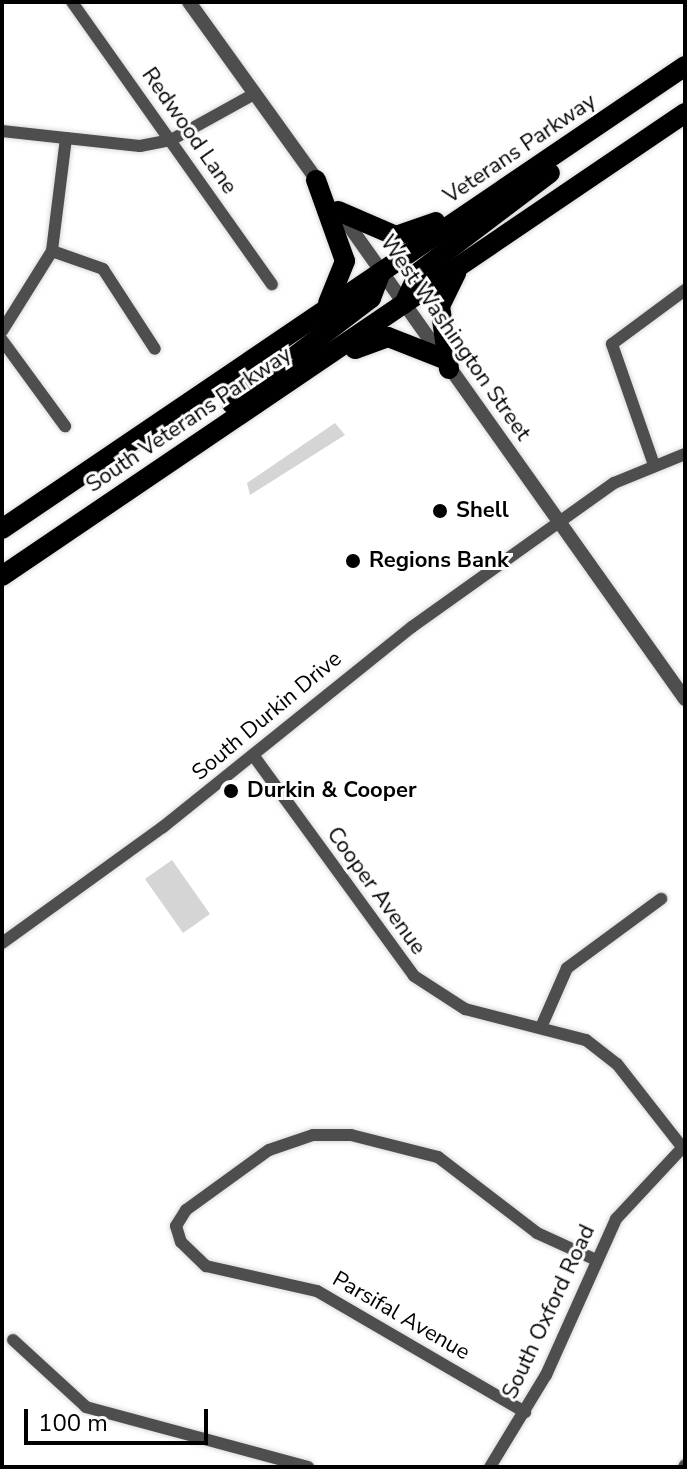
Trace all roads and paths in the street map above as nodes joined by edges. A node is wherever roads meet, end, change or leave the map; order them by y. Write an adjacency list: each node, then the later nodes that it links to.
1 (72, 2): 9 (street, Redwood Lane)
2 (189, 2): 4 (street, West Washington Street)
3 (685, 66): 5 (highway, Veterans Parkway)
4 (254, 94): 9 (street); 11 (street, West Washington Street)
5 (638, 98): 10 (highway, Veterans Parkway); 18 (highway)
6 (685, 113): 14 (highway)
7 (2, 131): 8 (street)
8 (66, 138): 9 (street); 13 (street)
9 (171, 140): 16 (street, Redwood Lane)
10 (550, 157): 12 (highway); 15 (highway, Veterans Parkway)
11 (316, 180): 12 (street, West Washington Street); 19 (highway)
12 (338, 211): 15 (street, West Washington Street)
13 (52, 251): 20 (street); 22 (street)
14 (467, 260): 18 (highway); 23 (highway)
15 (381, 272): 18 (street, West Washington Street); 19 (highway, South Veterans Parkway); 28 (highway)
16 (272, 284)
17 (685, 290): 27 (street)
18 (404, 304): 23 (street, West Washington Street); 25 (highway, South Veterans Parkway)
19 (321, 313): 30 (highway, South Veterans Parkway)
20 (2, 331)
21 (2, 340): 24 (street)
22 (155, 349)
23 (445, 363): 25 (highway); 29 (street, West Washington Street)
24 (65, 426)
25 (221, 428): 28 (highway, South Veterans Parkway)
26 (685, 454): 27 (street, South Durkin Drive)
27 (653, 462): 29 (street, South Durkin Drive)
28 (101, 509): 31 (highway, South Veterans Parkway)
29 (560, 523): 32 (street, West Washington Street); 33 (street, South Durkin Drive)
30 (2, 529)
31 (2, 576)
32 (685, 699)
33 (253, 755): 35 (street, South Durkin Drive); 36 (street, Cooper Avenue)
34 (661, 899): 36 (street)
35 (2, 943)
36 (542, 1025): 37 (street, Cooper Avenue)
37 (683, 1146): 38 (street, South Oxford Road)
38 (594, 1259): 40 (street, South Oxford Road); 40 (street, Parsifal Avenue)
39 (10, 1336): 41 (street)
40 (525, 1412): 42 (street, South Oxford Road)
41 (308, 1467)
42 (490, 1467)

